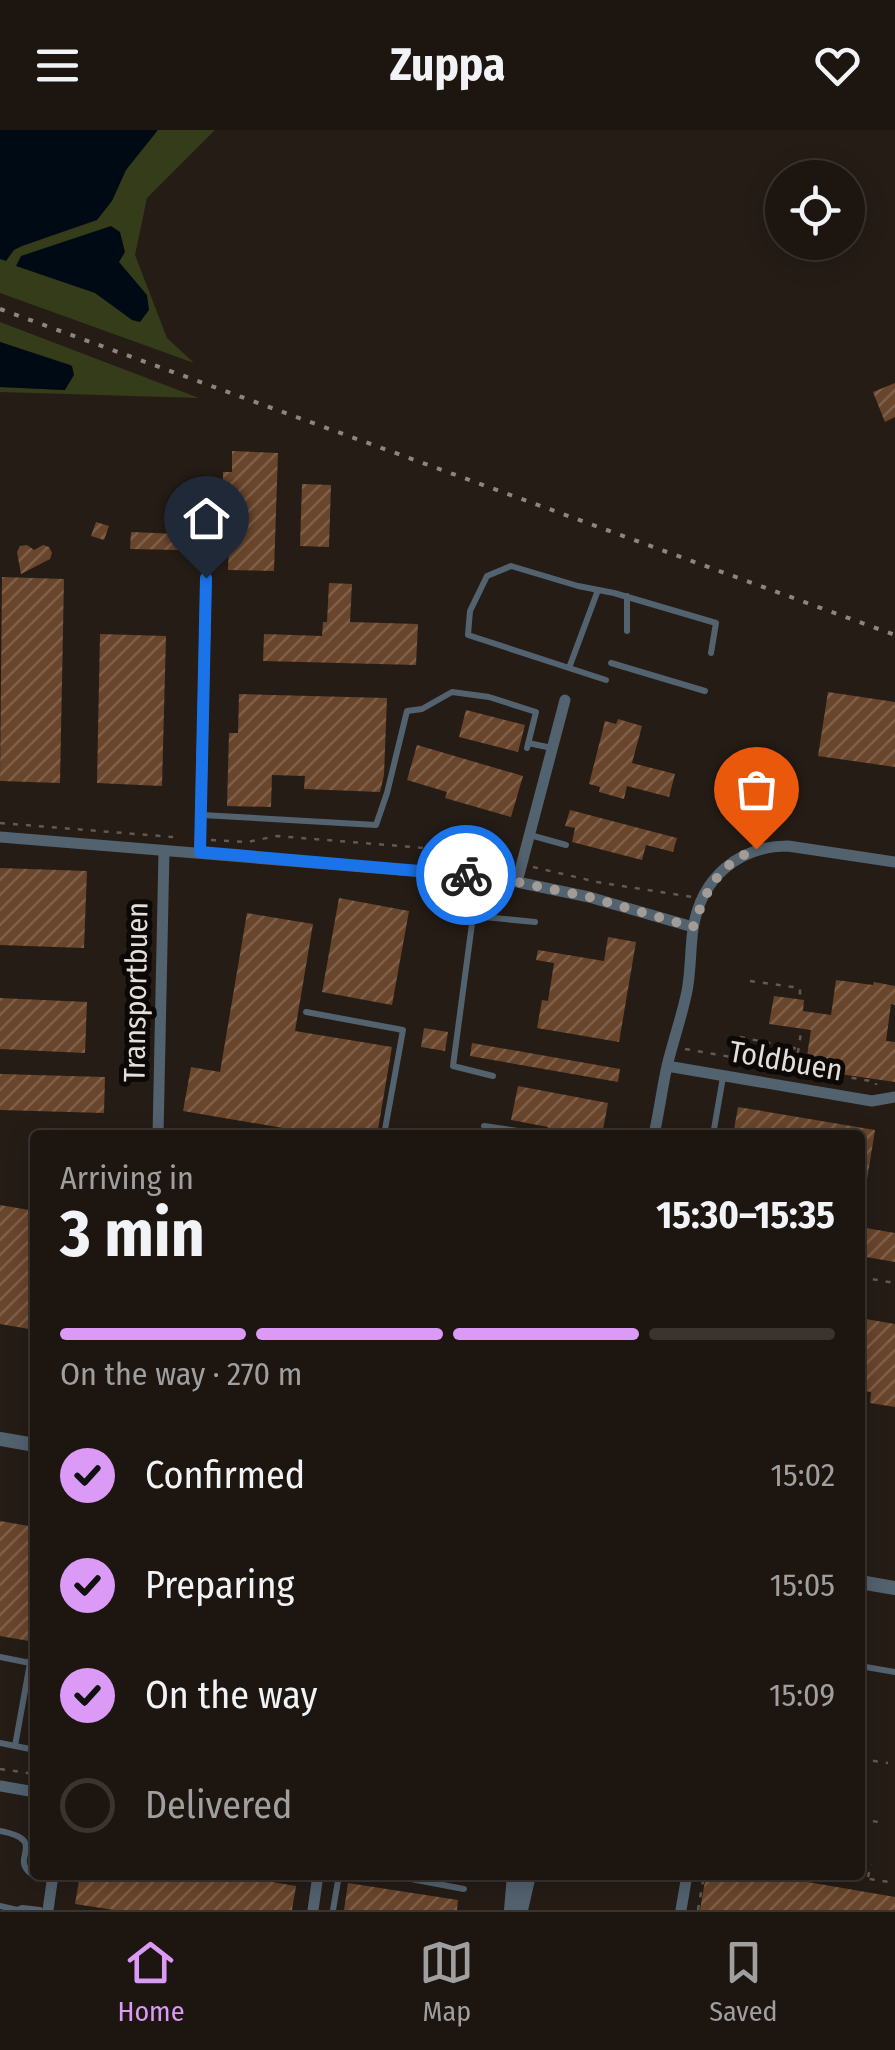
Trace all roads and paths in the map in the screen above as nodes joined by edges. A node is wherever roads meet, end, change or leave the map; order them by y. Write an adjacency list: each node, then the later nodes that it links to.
1 (206, 578): 12 (street)
2 (598, 590): 3 (lane); 7 (lane); 7 (lane)
3 (626, 596): 4 (lane); 5 (lane)
4 (628, 631)
5 (711, 654)
6 (611, 662): 9 (lane)
7 (568, 668): 8 (lane)
8 (606, 680)
9 (705, 691)
10 (565, 700): 11 (street)
11 (553, 748): 12 (lane); 14 (street)
12 (201, 814): 17 (street)
13 (0, 823): 17 (path)
14 (530, 835): 16 (lane); 20 (street)
15 (0, 836): 18 (street)
16 (566, 844)
17 (200, 846): 18 (street); 20 (path); 21 (street)
18 (164, 851): 39 (street, Transportbuen)
19 (895, 862): 22 (street)
20 (522, 865): 21 (street); 22 (path)
21 (517, 882): 24 (street)
22 (703, 899): 24 (street)
23 (535, 922): 35 (lane)
24 (693, 927): 30 (street)
25 (750, 981): 26 (path)
26 (800, 996)
27 (306, 1012): 40 (lane)
28 (801, 1032): 31 (path)
29 (740, 1037): 31 (path)
30 (672, 1046): 32 (street); 33 (path)
31 (798, 1049): 33 (path)
32 (667, 1066): 34 (street, Toldbuen); 42 (street)
33 (796, 1068): 37 (path)
34 (723, 1075): 37 (street, Toldbuen); 43 (lane)
35 (493, 1076)
36 (895, 1097): 37 (street, Toldbuen)
37 (872, 1101)
38 (484, 1126): 41 (lane)
39 (158, 1130)
40 (385, 1130)
41 (511, 1130)
42 (655, 1130)
43 (714, 1130)
44 (865, 1278): 45 (path)
45 (895, 1283)
46 (0, 1439): 47 (street)
47 (30, 1444)
48 (865, 1583): 49 (street)
49 (895, 1588)
50 (0, 1657): 51 (lane)
51 (30, 1663): 55 (lane)
52 (865, 1667): 53 (lane)
53 (895, 1672)
54 (0, 1743): 55 (lane)
55 (15, 1746): 56 (lane)
56 (30, 1749)
57 (865, 1760): 58 (path)
58 (888, 1763)
59 (0, 1768): 60 (path)
60 (30, 1773)
61 (0, 1786): 62 (street)
62 (30, 1791)
63 (865, 1820): 64 (path)
64 (878, 1822)
65 (0, 1832): 67 (lane)
66 (871, 1864): 69 (path)
67 (30, 1873)
68 (865, 1878): 69 (path)
69 (868, 1878): 78 (path)
70 (52, 1880): 82 (street)
71 (317, 1880): 83 (street)
72 (338, 1880): 84 (lane)
73 (416, 1880): 79 (lane)
74 (514, 1880): 85 (street)
75 (527, 1880): 86 (street)
76 (686, 1880): 87 (street)
77 (703, 1880): 88 (path)
78 (895, 1883)
79 (464, 1889)
80 (0, 1906): 81 (lane)
81 (17, 1910): 82 (lane)
82 (44, 1910)
83 (312, 1910)
84 (333, 1910)
85 (511, 1910)
86 (521, 1910)
87 (681, 1910)
88 (698, 1910)

